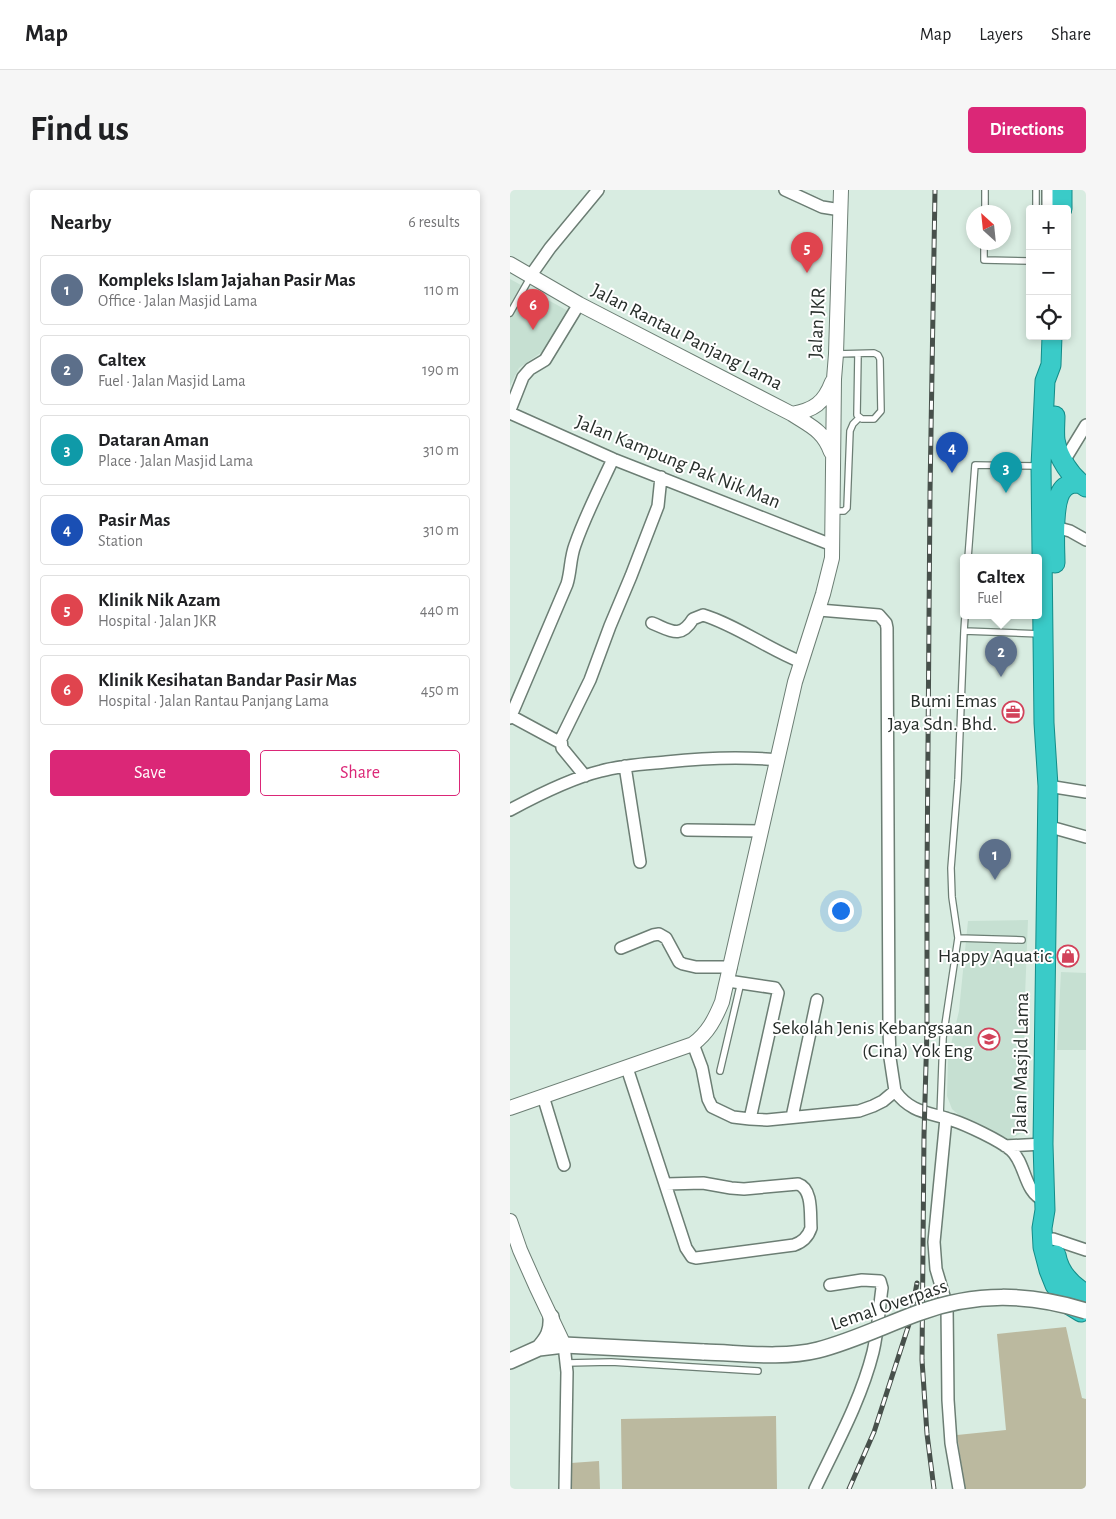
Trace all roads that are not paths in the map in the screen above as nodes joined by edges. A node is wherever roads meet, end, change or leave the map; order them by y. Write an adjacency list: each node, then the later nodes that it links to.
1 (598, 190): 16 (street)
2 (785, 190): 12 (street)
3 (841, 190): 12 (street, Jalan JKR)
4 (985, 190): 8 (lane)
5 (1036, 190): 9 (lane)
6 (1050, 190): 10 (main road)
7 (1062, 190): 11 (highway)
8 (984, 205)
9 (1036, 205)
10 (1050, 205)
11 (1062, 205)
12 (841, 210): 20 (street, Jalan JKR)
13 (984, 250): 14 (lane)
14 (1026, 261)
15 (510, 264): 16 (street, Jalan Rantau Panjang Lama)
16 (532, 275): 17 (street, Jalan Rantau Panjang Lama); 18 (lane)
17 (579, 304): 24 (street); 25 (street, Jalan Rantau Panjang Lama)
18 (510, 313)
19 (1052, 340): 22 (highway, Jalan Masjid Lama)
20 (836, 354): 21 (lane); 23 (street, Jalan JKR)
21 (858, 354): 26 (lane); 26 (lane)
22 (1051, 365): 30 (highway, Jalan Masjid Lama); 31 (highway, Jalan Masjid Lama)
23 (834, 379): 25 (street); 28 (street, Jalan JKR)
24 (510, 412): 29 (street, Jalan Kampung Pak Nik Man)
25 (792, 414): 28 (street, Jalan Rantau Panjang Lama)
26 (859, 418): 34 (lane)
27 (1086, 425): 30 (street)
28 (834, 457): 34 (street, Jalan JKR)
29 (614, 459): 32 (street, Jalan Kampung Pak Nik Man); 46 (street)
30 (1064, 461): 33 (highway, Jalan Masjid Lama)
31 (1041, 466): 38 (lane); 43 (highway, Jalan Masjid Lama)
32 (661, 477): 37 (street, Jalan Kampung Pak Nik Man); 47 (street)
33 (1083, 485): 35 (highway, Jalan Masjid Lama)
34 (833, 511): 37 (street, Jalan JKR)
35 (1055, 527): 36 (street); 45 (highway, Jalan Masjid Lama)
36 (1086, 540)
37 (832, 545): 39 (street, Jalan JKR)
38 (968, 554)
39 (819, 610): 44 (street, Jalan JKR); 67 (street)
40 (964, 619): 42 (lane)
41 (652, 623): 44 (street)
42 (964, 631): 43 (lane); 59 (lane)
43 (1044, 634): 45 (highway, Jalan Masjid Lama)
44 (801, 662): 48 (street, Jalan JKR)
45 (1049, 702): 51 (highway, Jalan Masjid Lama)
46 (510, 717): 47 (street)
47 (561, 743): 50 (street)
48 (777, 760): 49 (street); 56 (street, Jalan JKR)
49 (625, 766): 50 (street); 58 (street)
50 (584, 776): 53 (street)
51 (1048, 786): 52 (street); 54 (highway, Jalan Masjid Lama)
52 (1086, 792)
53 (510, 810)
54 (1047, 826): 57 (street); 73 (highway, Jalan Masjid Lama)
55 (687, 830): 56 (street)
56 (761, 831): 62 (street, Jalan JKR)
57 (1086, 837)
58 (640, 862)
59 (958, 938): 60 (lane); 71 (lane)
60 (1022, 940)
61 (621, 948): 62 (street)
62 (733, 977): 64 (street, Jalan JKR); 66 (lane); 72 (street)
63 (817, 1000): 70 (street)
64 (693, 1044): 65 (street); 72 (street)
65 (626, 1068): 68 (street); 76 (street)
66 (720, 1071)
67 (895, 1091): 70 (street); 71 (street)
68 (543, 1096): 69 (street); 75 (street)
69 (510, 1108)
70 (792, 1118): 72 (street)
71 (943, 1118): 74 (street); 85 (street)
72 (750, 1119)
73 (1043, 1144): 74 (street); 77 (highway, Jalan Masjid Lama)
74 (1006, 1146): 77 (street)
75 (564, 1165)
76 (666, 1184): 76 (street)
77 (1045, 1205): 79 (highway, Jalan Masjid Lama); 82 (highway, Jalan Masjid Lama)
78 (510, 1221): 87 (street)
79 (1053, 1239): 80 (street); 83 (highway, Jalan Masjid Lama)
80 (1086, 1250)
81 (830, 1285): 95 (street)
82 (1055, 1285): 84 (street); 88 (highway, Jalan Masjid Lama)
83 (1086, 1294)
84 (1041, 1305): 85 (street); 88 (street)
85 (946, 1306): 96 (street)
86 (1086, 1311): 89 (main road, Lemal Overpass, bridge)
87 (550, 1317): 89 (street); 90 (main road)
88 (1086, 1317)
89 (564, 1345): 90 (main road, Lemal Overpass); 92 (street)
90 (539, 1348): 91 (main road, Lemal Overpass)
91 (510, 1360)
92 (566, 1363): 93 (lane); 94 (street)
93 (758, 1371)
94 (565, 1489)
95 (815, 1489)
96 (959, 1489)

